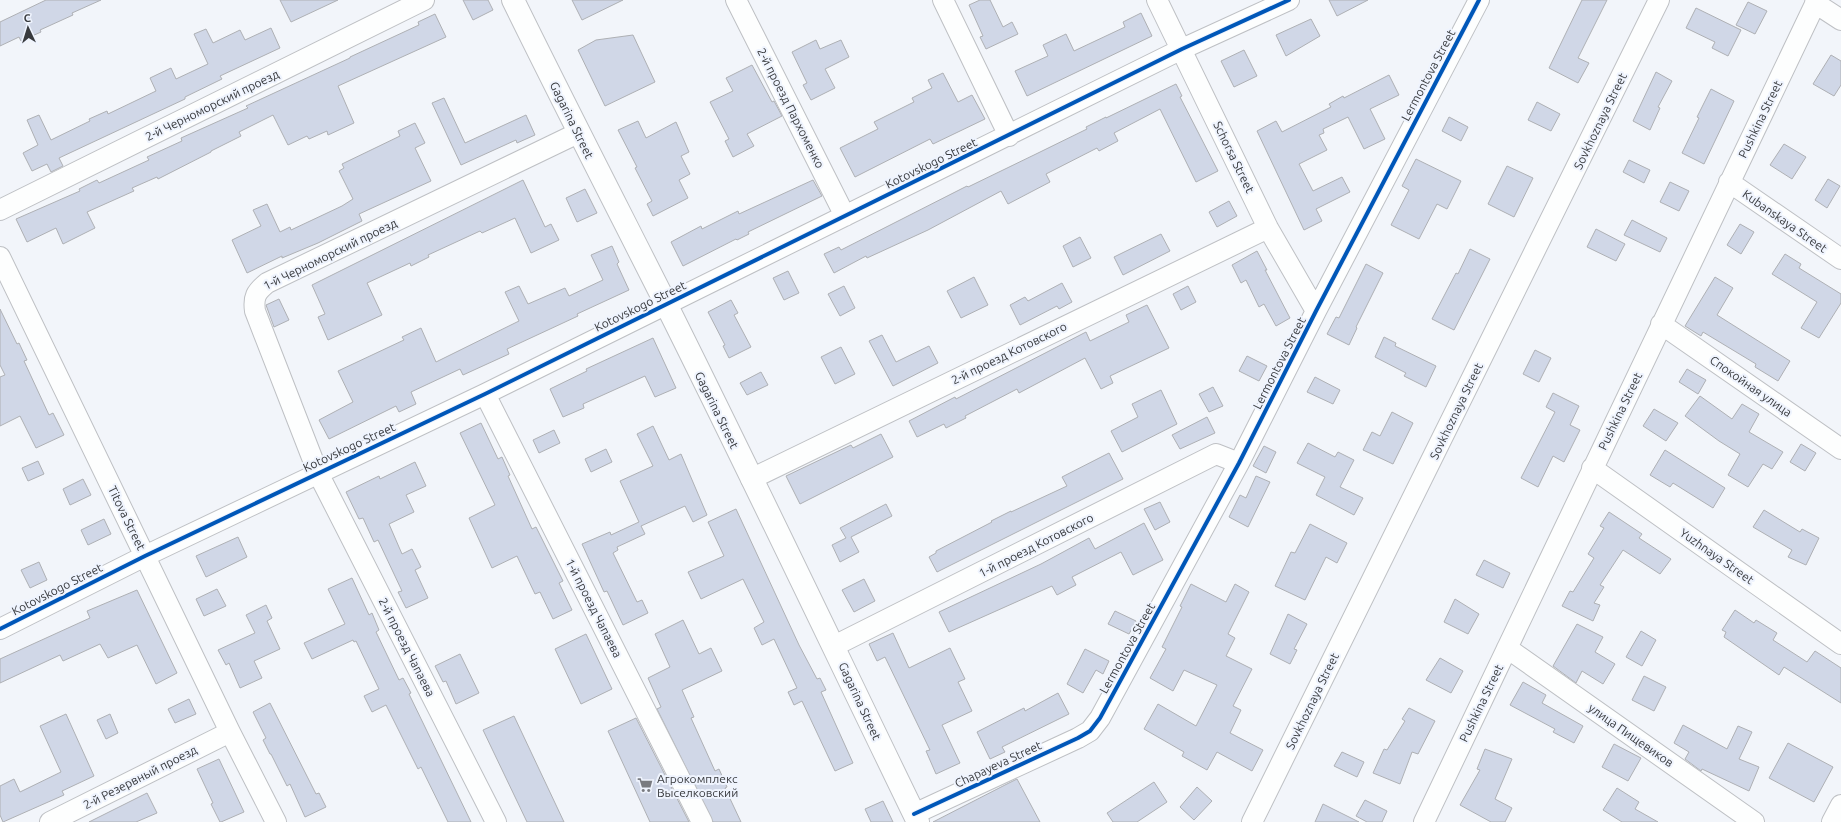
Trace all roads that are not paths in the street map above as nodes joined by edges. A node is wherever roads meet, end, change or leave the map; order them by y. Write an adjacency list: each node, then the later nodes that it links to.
1 (424, 0): 15 (street, 2-й Черноморский проезд)
2 (513, 0): 12 (street, Gagarina Street)
3 (736, 0): 16 (street, 2-й проезд Пархоменко)
4 (943, 0): 13 (street)
5 (1157, 0): 11 (street, Schorsa Street)
6 (1289, 0): 11 (street, Kotovskogo Street)
7 (1479, 0): 21 (street, Lermontova Street)
8 (1660, 0): 43 (street, Sovkhoznaya Street)
9 (1816, 2): 10 (street); 14 (street, Pushkina Street)
10 (1841, 20)
11 (1182, 49): 13 (street, Kotovskogo Street); 17 (street, Schorsa Street)
12 (578, 133): 20 (street, Gagarina Street); 27 (street, 1-й Черноморский проезд)
13 (1009, 136): 16 (street, Kotovskogo Street)
14 (1729, 182): 19 (street, Kubanskaya Street); 22 (street, Pushkina Street)
15 (0, 210)
16 (845, 216): 20 (street, Kotovskogo Street)
17 (1268, 228): 21 (street, Schorsa Street); 28 (street, 2-й проезд Котовского)
18 (0, 257): 29 (street, Titova Street)
19 (1841, 259)
20 (666, 304): 23 (street, Kotovskogo Street); 28 (street, Gagarina Street)
21 (1316, 311): 25 (street, Lermontova Street)
22 (1661, 324): 24 (street, Спокойная улица); 26 (street, Pushkina Street)
23 (486, 394): 27 (street, Kotovskogo Street); 42 (street, 1-й проезд Чапаева)
24 (1841, 449)
25 (1239, 463): 32 (street, 1-й проезд Котовского); 34 (street, Lermontova Street)
26 (1592, 468): 31 (street, Yuzhnaya Street); 33 (street, Pushkina Street)
27 (318, 473): 29 (street, Kotovskogo Street); 41 (street, 2-й проезд Чапаева)
28 (751, 479): 32 (street, Gagarina Street)
29 (145, 556): 30 (street, Kotovskogo Street); 35 (street, Titova Street)
30 (0, 629)
31 (1841, 644)
32 (834, 646): 37 (street, Gagarina Street)
33 (1507, 648): 38 (street, Pushkina Street); 44 (street, улица Пищевиков)
34 (1090, 731): 37 (street, Chapayeva Street)
35 (230, 732): 39 (street, 2-й Резервный проезд); 40 (street, Titova Street)
36 (1841, 805): 45 (street)
37 (916, 818)
38 (1429, 820)
39 (50, 822)
40 (276, 822)
41 (496, 822)
42 (702, 822)
43 (1252, 822)
44 (1754, 822)
45 (1832, 822)

